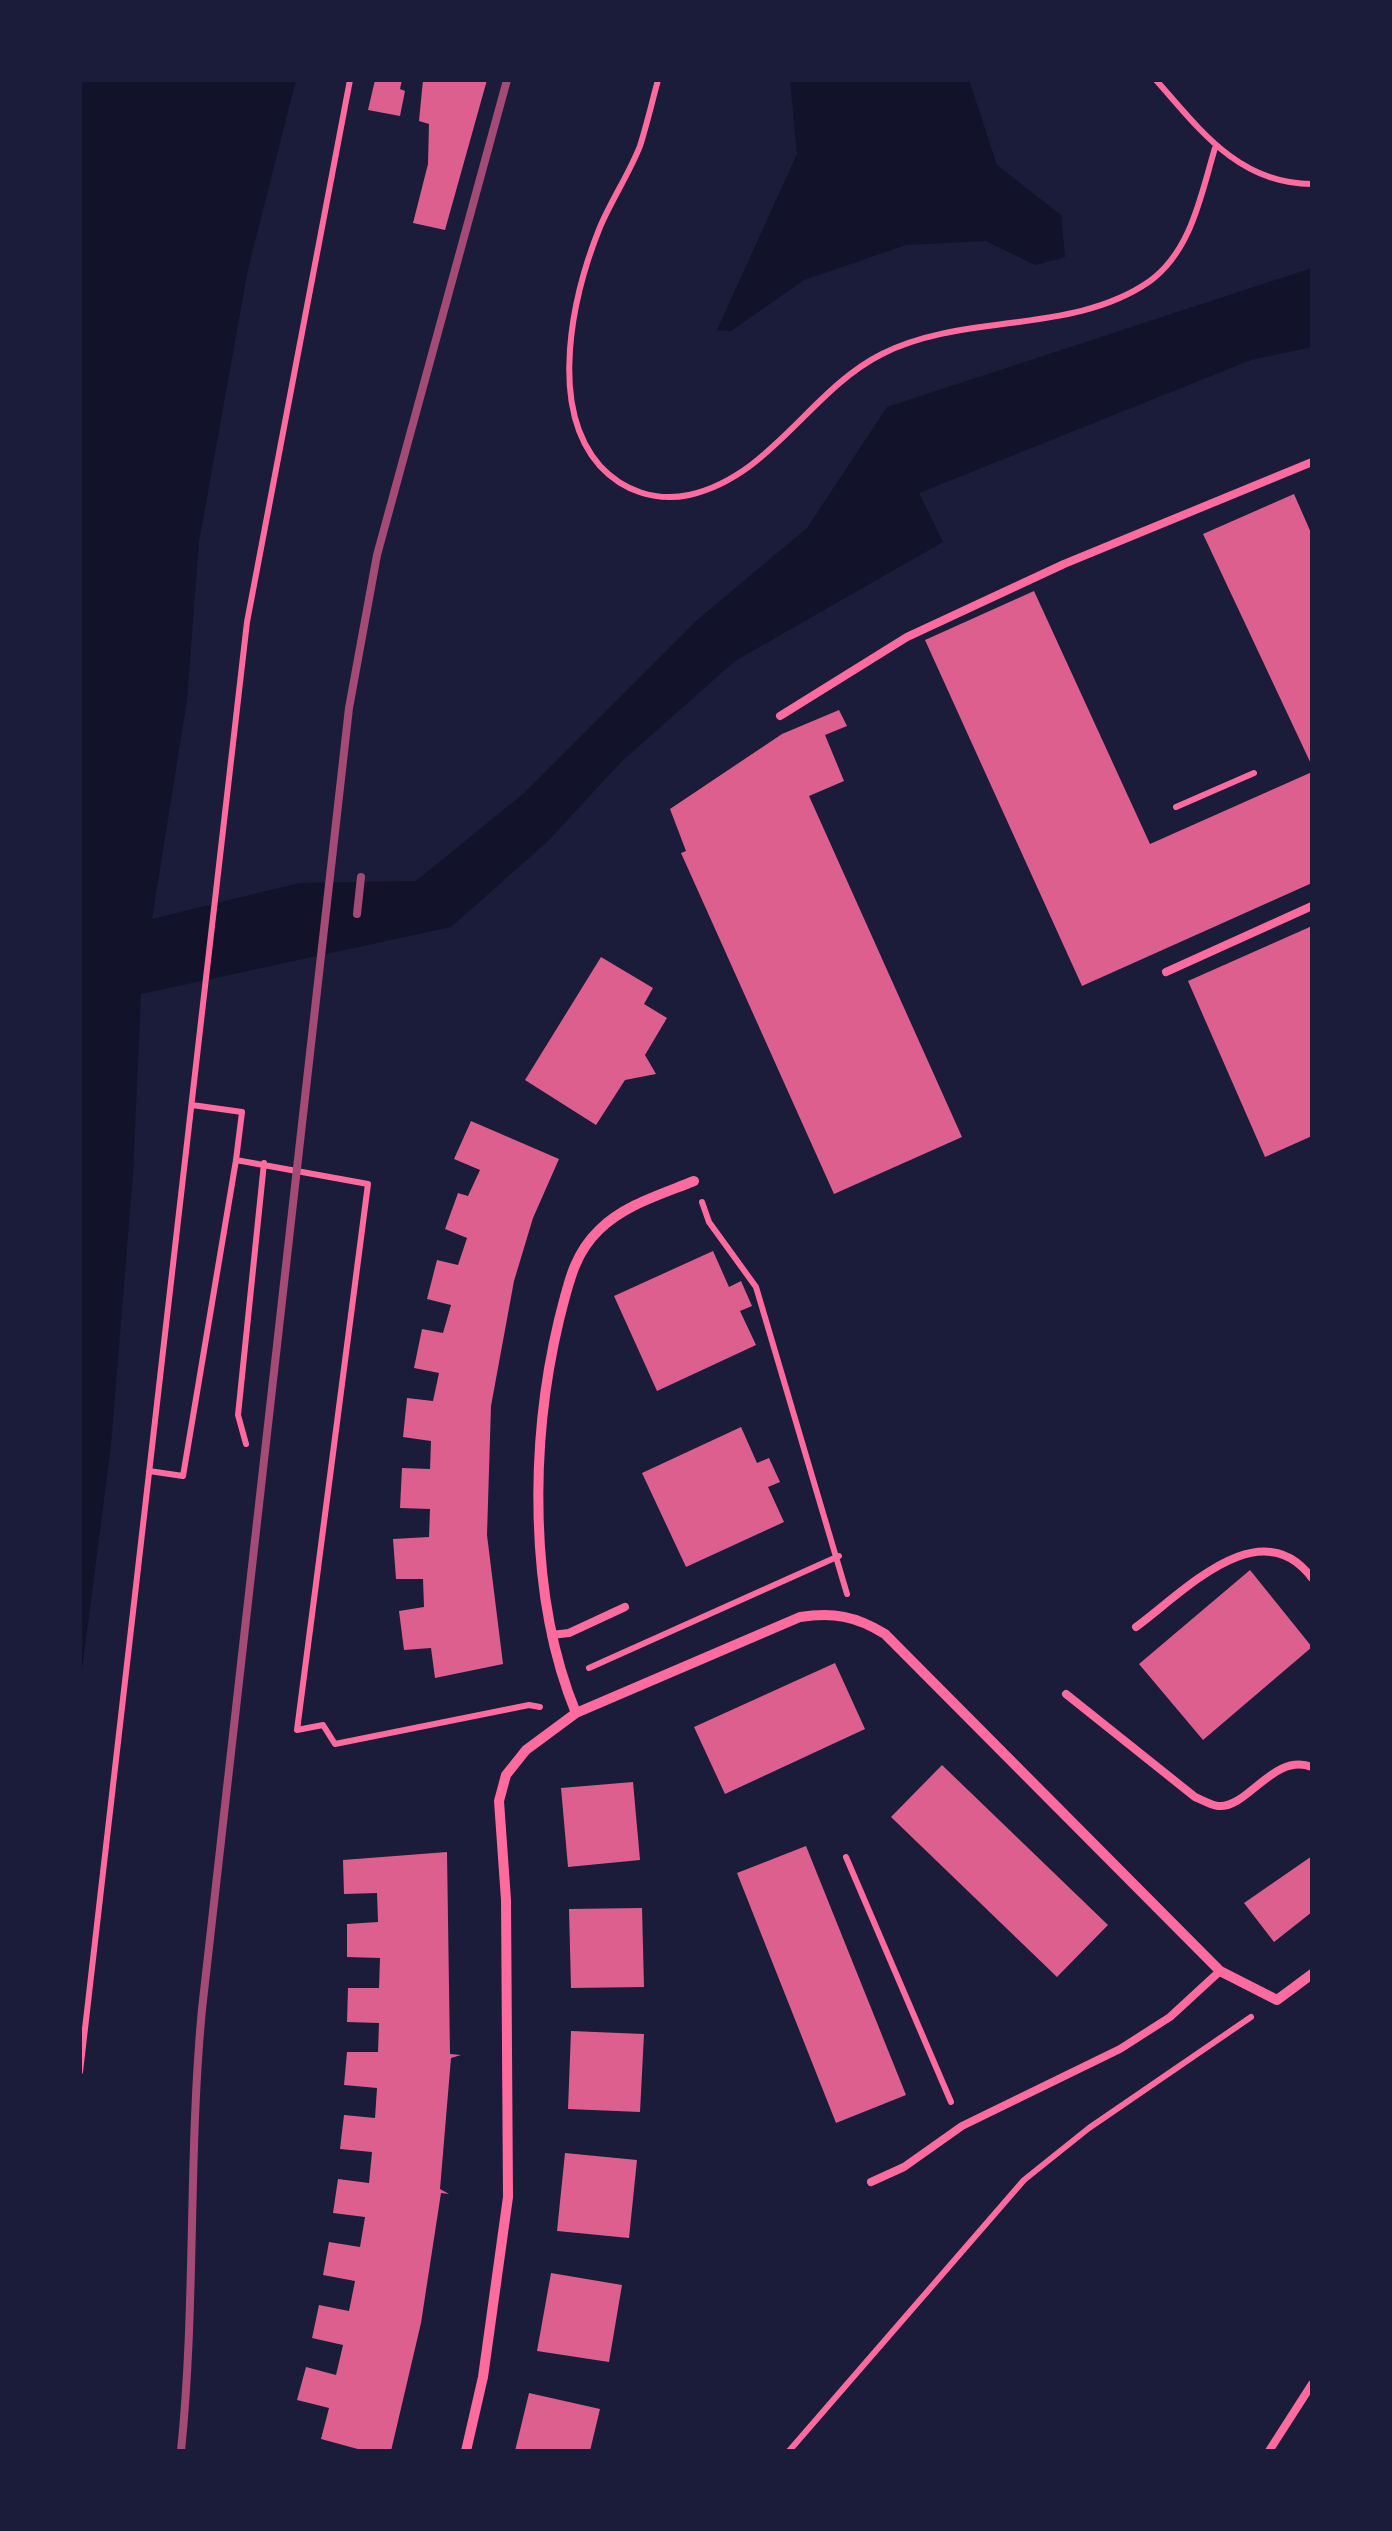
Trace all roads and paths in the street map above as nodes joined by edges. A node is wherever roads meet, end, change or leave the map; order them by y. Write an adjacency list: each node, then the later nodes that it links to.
1 (350, 80): 12 (path)
2 (658, 80): 4 (path)
3 (1156, 80): 4 (path)
4 (1215, 148): 5 (path)
5 (1312, 184)
6 (1312, 462): 7 (lane)
7 (780, 716)
8 (1254, 774): 9 (path)
9 (1176, 807)
10 (1312, 906): 11 (lane)
11 (1166, 972)
12 (192, 1105): 13 (path); 17 (path)
13 (236, 1160): 14 (path); 17 (path)
14 (264, 1163): 16 (path); 26 (path)
15 (694, 1181): 18 (path); 23 (street)
16 (246, 1444)
17 (149, 1471): 32 (path)
18 (839, 1556): 20 (path); 24 (path)
19 (1312, 1578): 22 (lane)
20 (848, 1587)
21 (625, 1607): 23 (lane)
22 (1136, 1627)
23 (551, 1635): 24 (street)
24 (560, 1675): 26 (street)
25 (1066, 1694): 27 (lane)
26 (576, 1713): 29 (street); 36 (street)
27 (1312, 1767)
28 (846, 1856): 33 (path)
29 (1220, 1971): 31 (street); 33 (lane)
30 (1312, 1974): 31 (street)
31 (1277, 2000): 37 (path)
32 (80, 2072)
33 (962, 2126): 34 (lane)
34 (871, 2182)
35 (1312, 2384): 38 (lane)
36 (466, 2451)
37 (789, 2451)
38 (1269, 2451)

